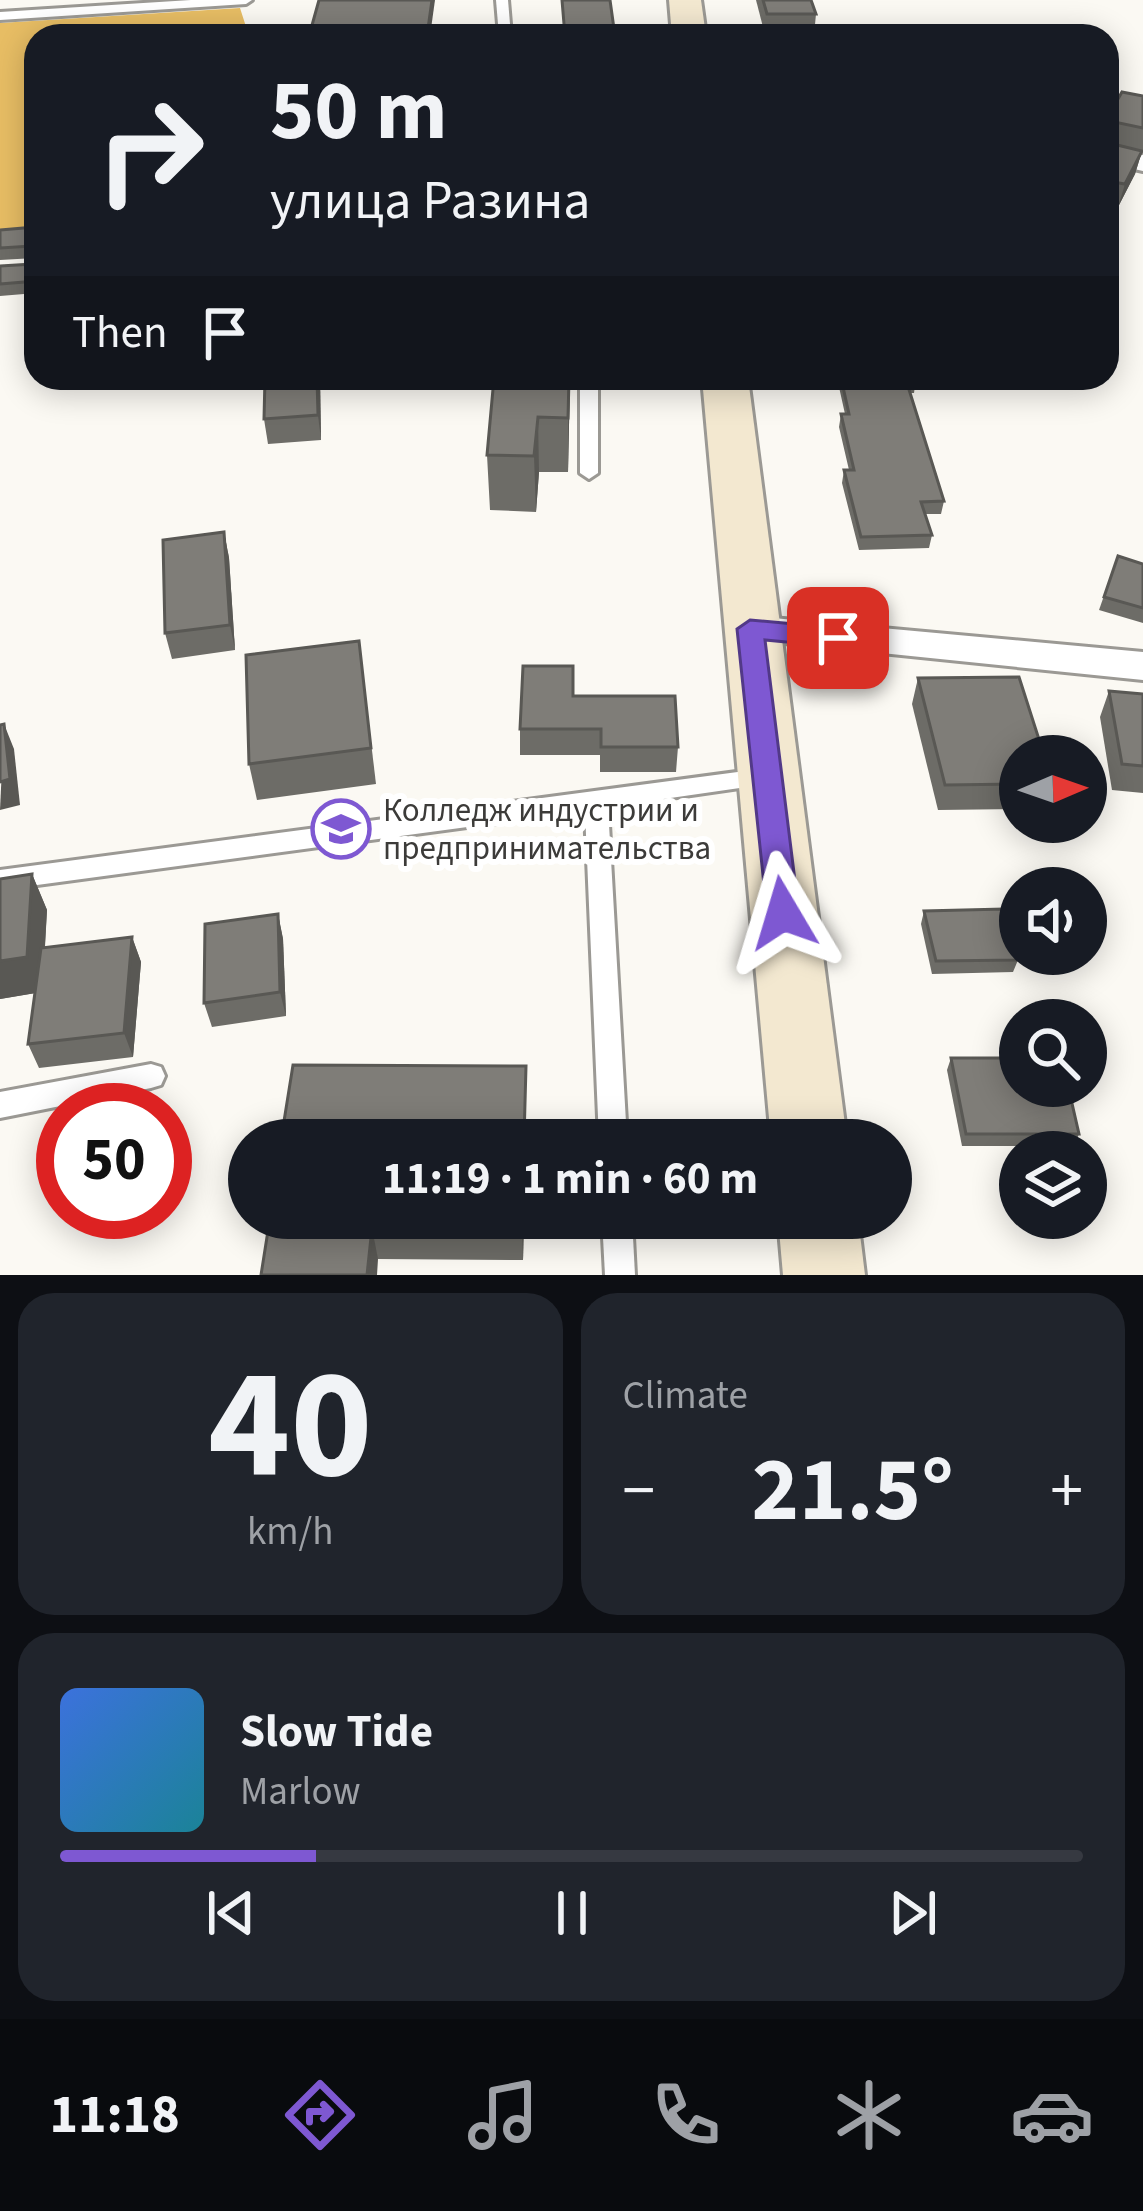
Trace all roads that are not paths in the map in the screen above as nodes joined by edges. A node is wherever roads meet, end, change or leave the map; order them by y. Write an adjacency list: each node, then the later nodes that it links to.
1 (246, 0): 2 (lane)
2 (0, 16)
3 (589, 390): 5 (lane)
4 (726, 390): 6 (main road)
5 (589, 473)
6 (750, 629): 7 (street); 8 (main road)
7 (1143, 666)
8 (767, 777): 9 (lane); 14 (main road)
9 (596, 802): 10 (lane); 13 (lane)
10 (0, 880)
11 (151, 1076): 12 (lane)
12 (0, 1105)
13 (612, 1119)
14 (807, 1119)
15 (618, 1239): 17 (lane)
16 (820, 1239): 18 (main road)
17 (620, 1275)
18 (824, 1275)

